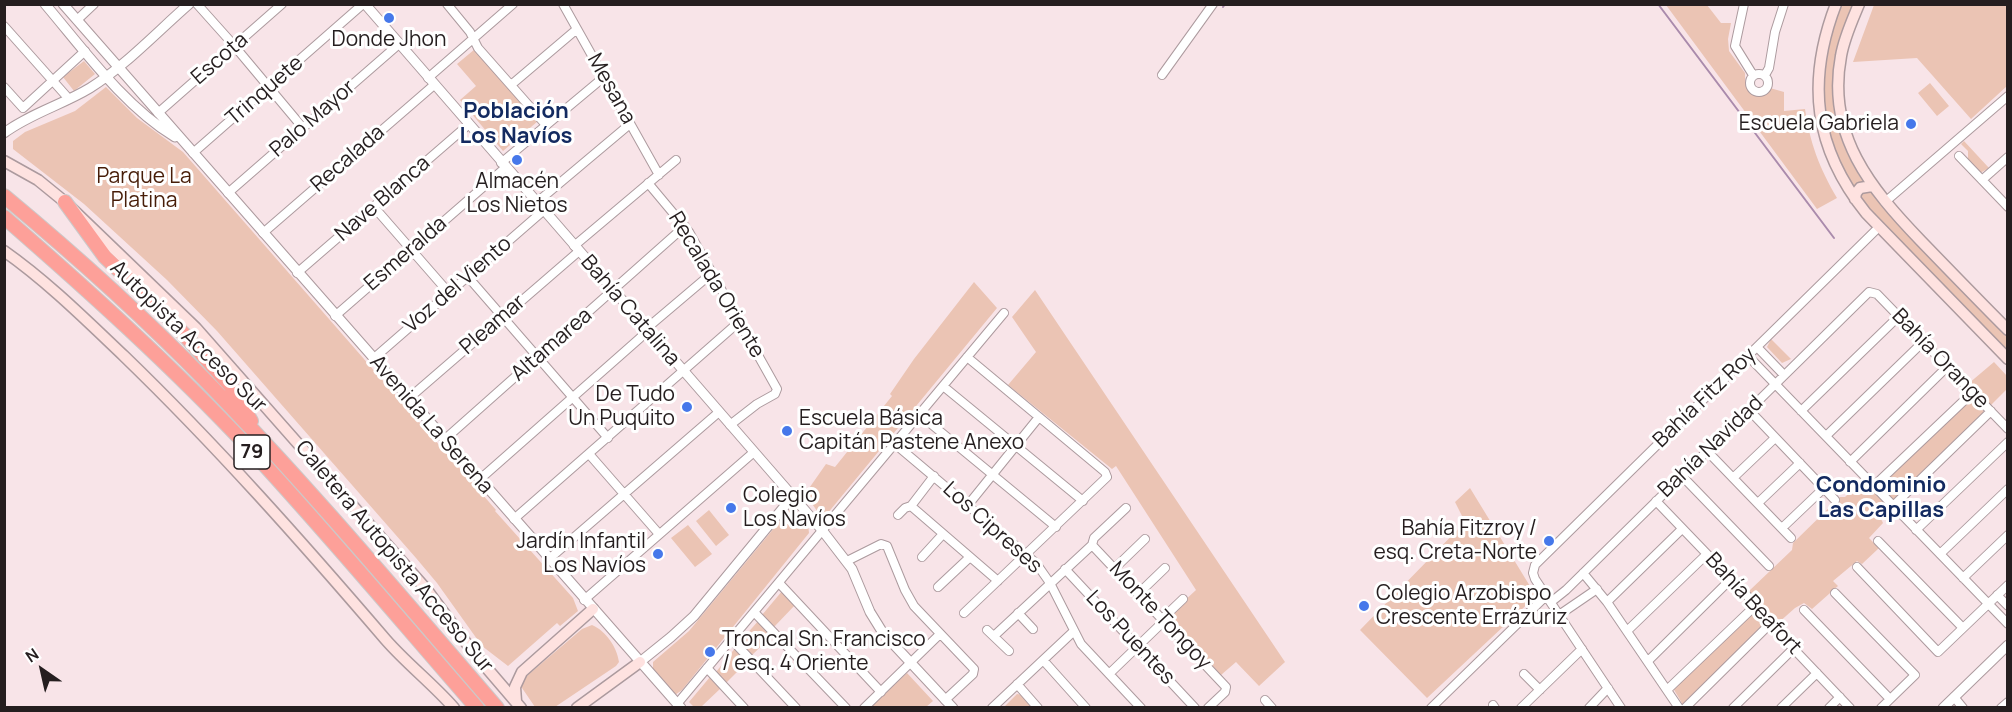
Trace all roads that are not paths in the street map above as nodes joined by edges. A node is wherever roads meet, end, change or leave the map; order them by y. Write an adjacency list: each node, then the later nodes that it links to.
1 (45, 4): 22 (street, Avenida La Serena)
2 (63, 4): 16 (street, Avenida La Serena)
3 (94, 4): 16 (street)
4 (189, 4): 23 (street)
5 (196, 4): 21 (street)
6 (282, 4): 21 (street, Escota)
7 (364, 4): 20 (street, Bahía Catalina); 33 (street, Trinquete)
8 (447, 4): 19 (street)
9 (513, 4): 19 (street, Recalada)
10 (563, 4): 18 (street, Mesana)
11 (1213, 4): 24 (street)
12 (1744, 4): 25 (street)
13 (1784, 4): 26 (street)
14 (1836, 4): 55 (main road)
15 (1859, 4): 52 (main road)
16 (76, 20): 23 (street, Avenida La Serena)
17 (4, 26): 29 (street)
18 (577, 29): 28 (street, Mesana); 31 (street)
19 (474, 39): 30 (street, Recalada); 31 (street)
20 (399, 44): 30 (street, Bahía Catalina); 40 (street, Palo Mayor)
21 (234, 46): 33 (street); 36 (street, Escota)
22 (85, 51): 27 (street, Avenida La Serena); 29 (street)
23 (117, 67): 27 (street); 36 (street, Avenida La Serena)
24 (1162, 75)
25 (1753, 75): 26 (street); 26 (street)
26 (1765, 75)
27 (107, 76): 35 (street); 42 (street, Avenida La Serena)
28 (604, 77): 37 (street, Mesana); 39 (street, Esmeralda)
29 (53, 81): 32 (street); 35 (street)
30 (431, 82): 38 (street, Bahía Catalina); 65 (street, Recalada)
31 (511, 85): 39 (street)
32 (4, 87)
33 (268, 88): 40 (street); 43 (street, Trinquete)
34 (2007, 96): 57 (street)
35 (69, 99): 41 (street)
36 (158, 113): 42 (street, Avenida La Serena)
37 (630, 124): 49 (street, Mesana); 58 (street)
38 (468, 125): 48 (street, Bahía Catalina); 59 (street, Nave Blanca)
39 (546, 125): 48 (street, Esmeralda)
40 (303, 128): 53 (street, Palo Mayor)
41 (4, 132)
42 (182, 141): 43 (street, Avenida La Serena)
43 (193, 153): 53 (street, Avenida La Serena)
44 (1959, 156): 50 (street)
45 (2007, 157): 50 (street)
46 (676, 160): 49 (street, Pleamar)
47 (4, 161): 56 (main road, Caletera Autopista Acceso Sur)
48 (503, 166): 58 (street, Bahía Catalina); 67 (street, Esmeralda)
49 (658, 175): 51 (street, Pleamar)
50 (1982, 180): 60 (street)
51 (648, 183): 63 (street, Recalada Oriente); 66 (street, Pleamar)
52 (1872, 186): 55 (main road); 57 (main road)
53 (228, 193): 65 (street, Avenida La Serena)
54 (4, 196): 110 (highway, Autopista Acceso Sur / 79)
55 (1855, 199): 64 (main road)
56 (65, 202): 110 (highway); 212 (main road, Caletera Autopista Acceso Sur)
57 (1885, 202): 81 (main road)
58 (536, 204): 61 (street, Bahía Catalina)
59 (374, 207): 67 (street); 69 (street, Nave Blanca)
60 (2007, 207)
61 (543, 212): 66 (street, Bahía Catalina); 71 (street, Voz del Viento)
62 (4, 217): 229 (highway, Autopista Acceso Sur / 79)
63 (685, 226): 70 (street, Recalada Oriente); 72 (street, Altamarea)
64 (1879, 227): 83 (street, Bahía Fitz Roy); 88 (main road)
65 (263, 233): 69 (street, Avenida La Serena)
66 (576, 249): 72 (street, Bahía Catalina); 77 (street, Pleamar)
67 (411, 250): 74 (street); 76 (street, Esmeralda)
68 (4, 251): 228 (main road)
69 (297, 273): 76 (street, Avenida La Serena)
70 (712, 273): 79 (street, Recalada Oriente); 80 (street)
71 (468, 277): 74 (street, Voz del Viento); 77 (street)
72 (612, 290): 80 (street, Bahía Catalina); 85 (street, Altamarea)
73 (1872, 292): 78 (street, Bahía Orange); 91 (street, Bahía Navidad)
74 (449, 293): 87 (street, Voz del Viento)
75 (1004, 313): 86 (street)
76 (335, 316): 87 (street, Avenida La Serena)
77 (503, 317): 85 (street); 96 (street, Pleamar)
78 (1898, 317): 82 (street, Bahía Orange); 98 (street)
79 (740, 321): 90 (street); 103 (street, Recalada Oriente)
80 (647, 330): 90 (street, Bahía Catalina); 95 (street)
81 (2007, 330)
82 (1923, 342): 89 (street, Bahía Orange); 105 (street)
83 (1757, 347): 84 (street, Bahía Fitz Roy); 91 (street)
84 (1748, 356): 92 (street); 175 (street, Bahía Fitz Roy)
85 (538, 357): 95 (street); 108 (street, Altamarea)
86 (967, 357): 93 (street); 102 (street)
87 (373, 359): 96 (street, Avenida La Serena)
88 (2007, 359)
89 (1947, 367): 94 (street, Bahía Orange); 116 (street)
90 (683, 371): 100 (street, Bahía Catalina); 106 (street)
91 (1784, 375): 92 (street, Bahía Navidad)
92 (1775, 384): 97 (street, Bahía Navidad); 98 (street)
93 (943, 386): 101 (street); 112 (street)
94 (1972, 393): 99 (street, Bahía Orange); 123 (street)
95 (573, 397): 106 (street); 122 (street)
96 (408, 399): 108 (street, Avenida La Serena)
97 (1749, 410): 107 (street); 113 (street, Bahía Navidad)
98 (1801, 411): 105 (street)
99 (1991, 411): 104 (street, Bahía Orange); 134 (street)
100 (719, 412): 103 (street, Bahía Catalina); 126 (street)
101 (919, 414): 111 (street); 118 (street)
102 (1039, 417): 112 (street); 129 (street)
103 (730, 424): 114 (street, Bahía Catalina)
104 (2007, 429)
105 (1826, 436): 116 (street)
106 (609, 438): 115 (street)
107 (1775, 438): 117 (street); 121 (street)
108 (444, 440): 122 (street, Avenida La Serena)
109 (2007, 442): 142 (street)
110 (265, 443): 230 (highway, Autopista Acceso Sur / 79)
111 (895, 444): 119 (street, Los Cipreses); 141 (street)
112 (1016, 446): 118 (street); 129 (street)
113 (1707, 451): 120 (street, Bahía Navidad); 121 (street)
114 (754, 452): 127 (street, Bahía Catalina); 143 (street)
115 (589, 454): 126 (street); 137 (street)
116 (1850, 462): 123 (street)
117 (1800, 463): 124 (street); 131 (street)
118 (992, 474): 132 (street); 138 (street)
119 (934, 476): 132 (street, Los Cipreses); 133 (street)
120 (1682, 476): 130 (street, Bahía Navidad); 157 (street)
121 (1733, 478): 131 (street)
122 (479, 480): 137 (street, Avenida La Serena)
123 (1874, 486): 134 (street)
124 (1824, 488): 128 (street); 139 (street)
125 (2007, 489): 152 (street)
126 (624, 494): 143 (street); 155 (street)
127 (793, 496): 141 (street, Bahía Catalina); 205 (street)
128 (1835, 500)
129 (1083, 501): 138 (street)
130 (1656, 501): 140 (street, Bahía Beafort); 162 (street, Bahía Navidad)
131 (1758, 503): 139 (street)
132 (968, 505): 150 (street, Los Cipreses)
133 (911, 506): 136 (street); 144 (street)
134 (1893, 506): 142 (street)
135 (1126, 508): 149 (street)
136 (898, 515)
137 (514, 519): 155 (street, Avenida La Serena)
138 (1056, 527): 150 (street)
139 (1782, 528): 146 (street)
140 (1682, 529): 151 (street, Bahía Beafort); 177 (street)
141 (822, 530): 156 (street, Bahía Catalina); 166 (street)
142 (1916, 530): 152 (street)
143 (659, 534): 176 (street)
144 (943, 534): 153 (street); 154 (street)
145 (2007, 535): 163 (street)
146 (1791, 538)
147 (1145, 539): 159 (street)
148 (1878, 541): 190 (street)
149 (1092, 545): 159 (street, Monte Tongoy); 161 (street)
150 (1027, 554): 165 (street); 167 (street, Los Cipreses)
151 (1707, 554): 164 (street, Bahía Beafort); 194 (street)
152 (1940, 554): 163 (street)
153 (922, 557)
154 (969, 557): 165 (street); 169 (street)
155 (549, 559): 176 (street, Avenida La Serena)
156 (847, 561): 195 (street); 206 (street, Bahía Catalina)
157 (1769, 566)
158 (1857, 567): 190 (street)
159 (1115, 568): 172 (street, Monte Tongoy)
160 (1164, 568): 172 (street)
161 (1065, 569): 167 (street); 199 (street, Los Puentes)
162 (1583, 573): 170 (street); 175 (street, Bahía Navidad)
163 (1963, 578): 178 (street)
164 (1731, 579): 179 (street, Bahía Beafort); 204 (street)
165 (998, 581): 184 (street)
166 (779, 583): 183 (street); 217 (street)
167 (1050, 583): 185 (street); 193 (street, Los Cipreses)
168 (2007, 585): 173 (street)
169 (938, 587)
170 (1597, 589): 177 (street); 186 (street)
171 (1835, 593): 221 (street)
172 (1138, 594): 187 (street, Monte Tongoy)
173 (1997, 595): 178 (street); 180 (street)
174 (1183, 599): 187 (street)
175 (1549, 599): 186 (street); 226 (street, Bahía Navidad)
176 (585, 600): 181 (street, Avenida La Serena)
177 (1607, 602): 194 (street)
178 (1988, 604): 189 (street); 190 (street)
179 (1756, 605): 188 (street, Bahía Beafort); 215 (street)
180 (2007, 606)
181 (593, 609): 205 (street, Avenida La Serena); 208 (main road)
182 (1804, 610): 221 (street)
183 (754, 612): 197 (street); 234 (street)
184 (964, 612)
185 (1018, 613): 191 (street); 196 (street)
186 (1559, 615): 200 (street)
187 (1163, 620): 199 (street); 242 (street, Monte Tongoy)
188 (1770, 624): 201 (street, Bahía Beafort); 248 (street)
189 (2007, 624)
190 (1963, 628)
191 (1033, 629)
192 (987, 630): 196 (street)
193 (1074, 631): 203 (street); 210 (street, Los Cipreses)
194 (1627, 631): 204 (street)
195 (940, 634): 206 (street); 220 (street)
196 (994, 636): 202 (street)
197 (731, 639): 207 (street); 233 (street)
198 (2007, 645): 219 (street)
199 (1137, 647): 210 (street); 241 (street, Los Puentes)
200 (1582, 649): 214 (street); 216 (street)
201 (1793, 649): 209 (street, Bahía Beafort); 249 (street)
202 (1009, 651)
203 (1043, 660): 213 (street); 239 (street)
204 (1648, 661): 215 (street)
205 (640, 662): 225 (street, Avenida La Serena); 231 (main road)
206 (910, 663): 217 (street); 220 (street, Bahía Catalina)
207 (707, 668): 225 (street); 232 (street)
208 (522, 672): 212 (main road); 224 (main road)
209 (1817, 673): 218 (street, Bahía Beafort); 250 (street)
210 (1109, 674): 240 (street, Los Cipreses)
211 (1524, 674): 216 (street)
212 (494, 676): 224 (main road, Caletera Autopista Acceso Sur)
213 (1017, 684): 237 (street); 238 (street)
214 (1608, 688): 245 (street); 246 (street)
215 (1668, 689): 247 (street)
216 (1539, 690): 244 (street)
217 (881, 692): 235 (street)
218 (1840, 697): 251 (street); 252 (street, Bahía Beafort)
219 (1954, 697): 227 (street); 254 (street)
220 (945, 699): 236 (street, Bahía Catalina)
221 (1890, 699): 253 (street)
222 (1265, 700): 243 (street)
223 (2007, 702): 255 (street)
224 (519, 705)
225 (679, 706)
226 (1433, 707)
227 (1944, 707)
228 (454, 708)
229 (477, 708)
230 (497, 708)
231 (578, 708)
232 (744, 708)
233 (796, 708)
234 (846, 708)
235 (864, 708)
236 (953, 708)
237 (992, 708)
238 (1038, 708)
239 (1086, 708)
240 (1141, 708)
241 (1195, 708)
242 (1208, 708)
243 (1272, 708)
244 (1521, 708)
245 (1589, 708)
246 (1621, 708)
247 (1679, 708)
248 (1686, 708)
249 (1733, 708)
250 (1781, 708)
251 (1829, 708)
252 (1850, 708)
253 (1881, 708)
254 (1963, 708)
255 (2001, 708)

